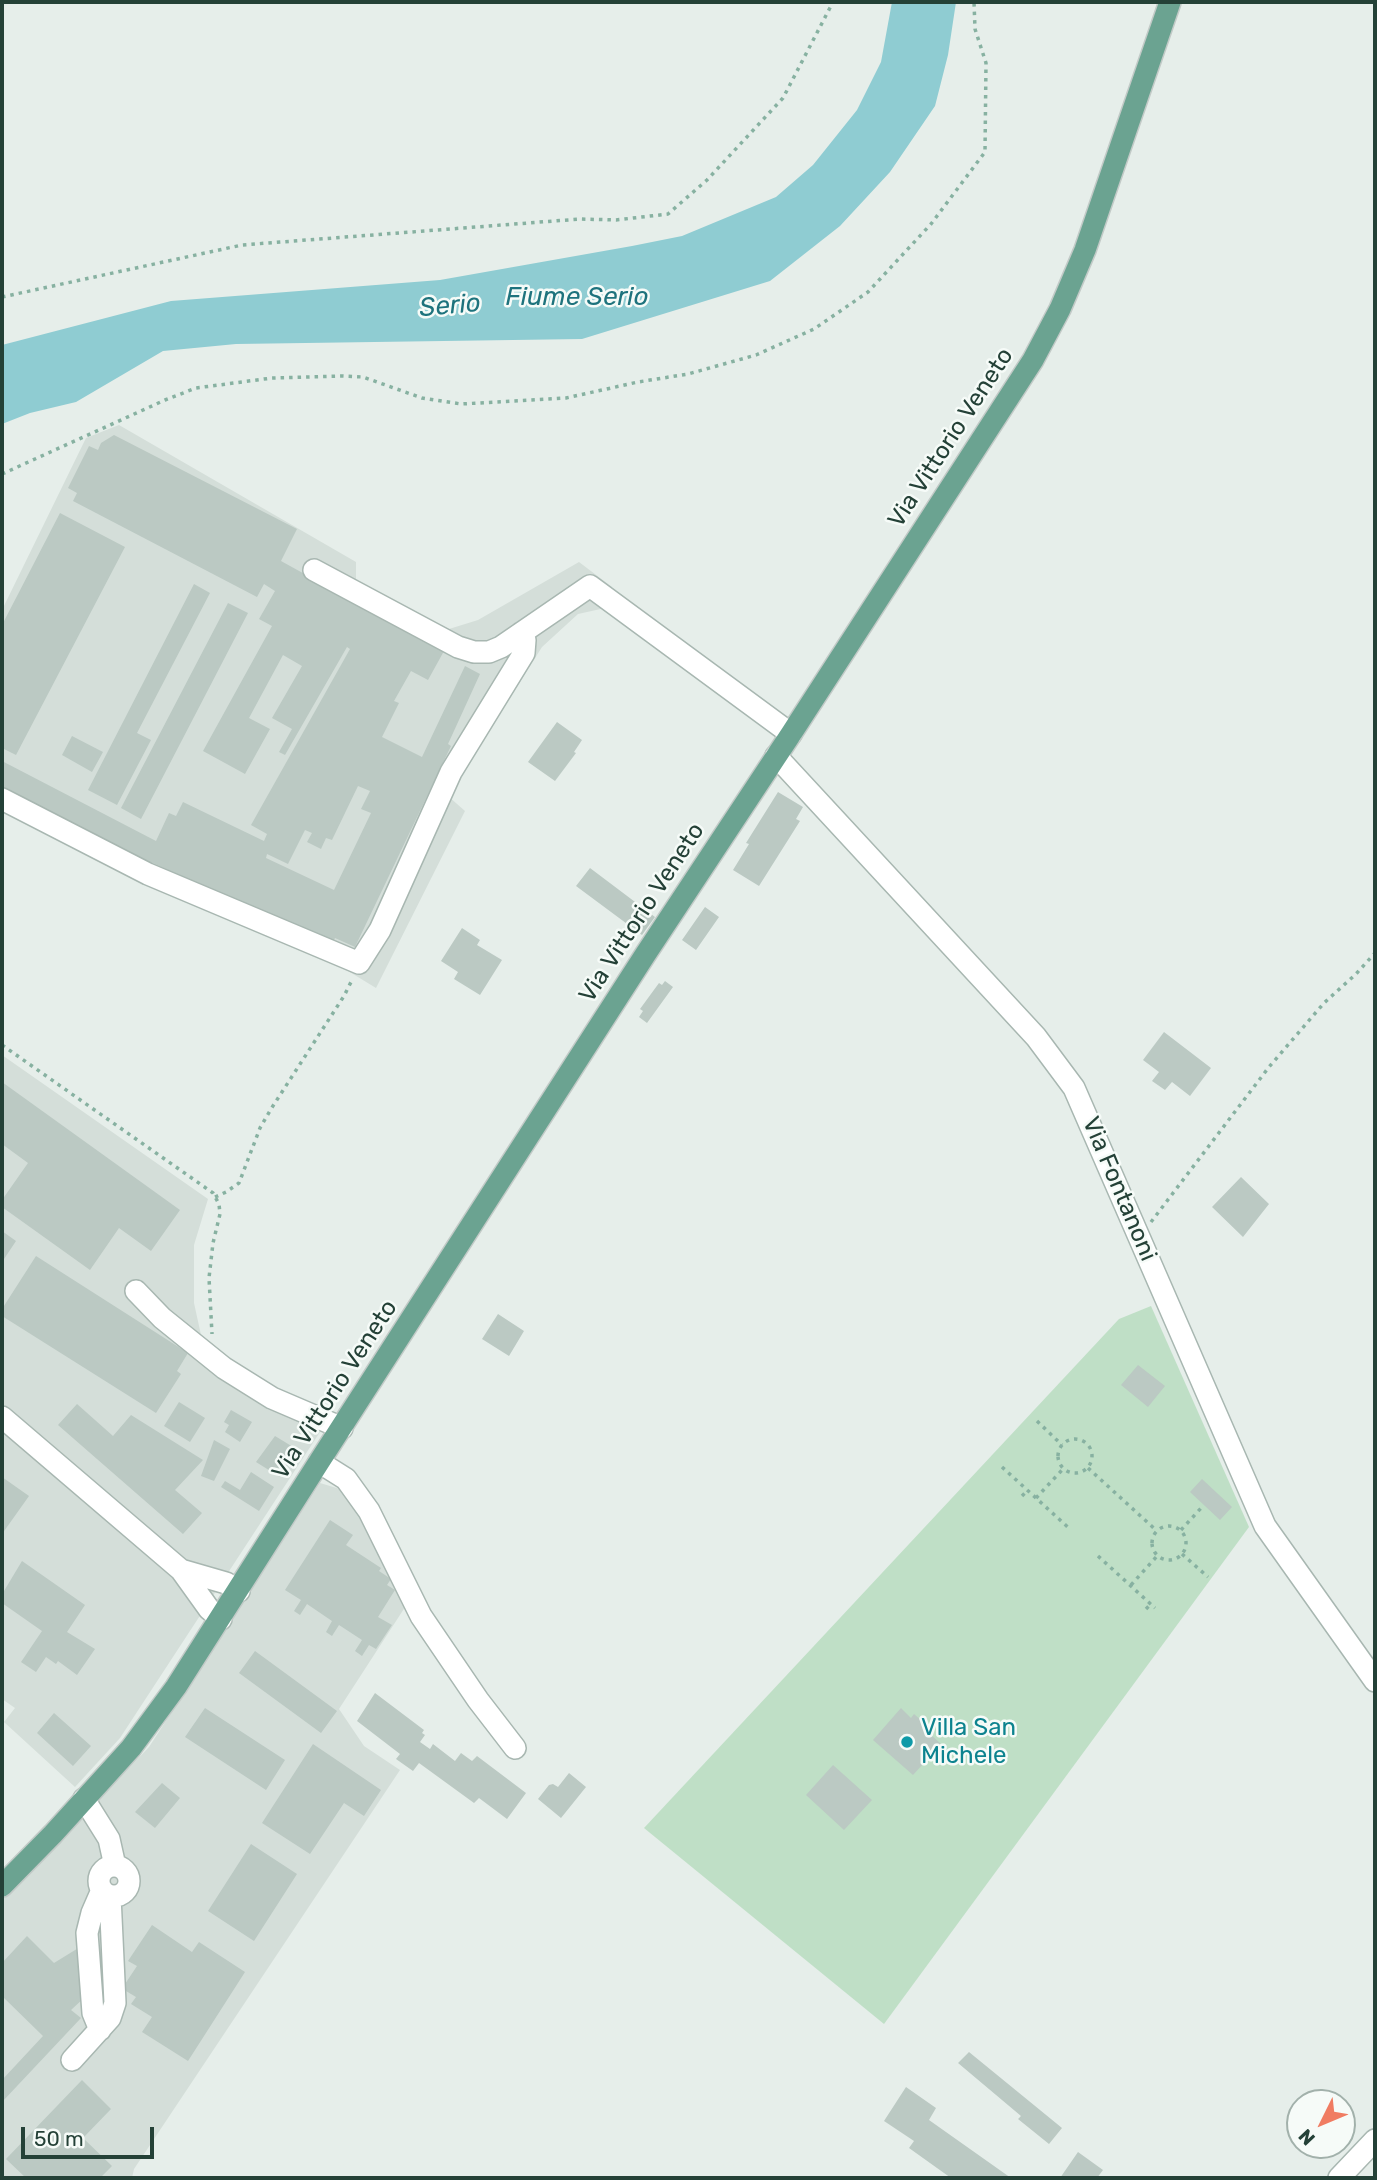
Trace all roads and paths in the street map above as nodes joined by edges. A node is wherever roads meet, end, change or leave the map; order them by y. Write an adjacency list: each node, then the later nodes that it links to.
1 (833, 2): 4 (path)
2 (974, 2): 5 (path)
3 (1170, 2): 8 (main road, Via Vittorio Veneto)
4 (2, 298)
5 (2, 474)
6 (314, 570): 7 (street)
7 (521, 633): 8 (street); 12 (street)
8 (791, 734): 9 (main road, Via Vittorio Veneto)
9 (776, 756): 15 (street, Via Fontanoni); 20 (main road, Via Vittorio Veneto)
10 (2, 799): 12 (street)
11 (1375, 953): 15 (path)
12 (359, 963): 14 (path)
13 (2, 1045): 14 (path)
14 (215, 1197): 17 (path)
15 (1140, 1237): 44 (street, Via Fontanoni)
16 (136, 1291): 20 (street)
17 (213, 1340)
18 (2, 1417): 36 (street)
19 (1037, 1421): 21 (path)
20 (342, 1428): 22 (main road, Via Vittorio Veneto)
21 (1062, 1445): 24 (path); 25 (path)
22 (319, 1462): 39 (main road, Via Vittorio Veneto); 45 (street)
23 (1002, 1467): 26 (path)
24 (1088, 1468): 25 (path); 32 (path)
25 (1063, 1469): 28 (path)
26 (1027, 1490): 27 (path); 28 (path)
27 (1022, 1496)
28 (1036, 1499): 30 (path)
29 (1202, 1507): 31 (path)
30 (1071, 1530)
31 (1181, 1530): 32 (path); 33 (path)
32 (1157, 1531): 34 (path)
33 (1182, 1554): 34 (path); 37 (path)
34 (1158, 1555): 38 (path)
35 (1098, 1556): 38 (path)
36 (181, 1570): 39 (street); 43 (street)
37 (1208, 1577)
38 (1130, 1586): 40 (path)
39 (239, 1591): 43 (main road, Via Vittorio Veneto)
40 (1151, 1604): 41 (path); 42 (path)
41 (1155, 1608)
42 (1146, 1609)
43 (221, 1619): 46 (main road, Via Vittorio Veneto)
44 (1375, 1681)
45 (515, 1748)
46 (80, 1804): 47 (main road, Via Vittorio Veneto); 48 (street)
47 (2, 1886)
48 (72, 2060)
49 (1375, 2140): 50 (street)
50 (1339, 2178)

